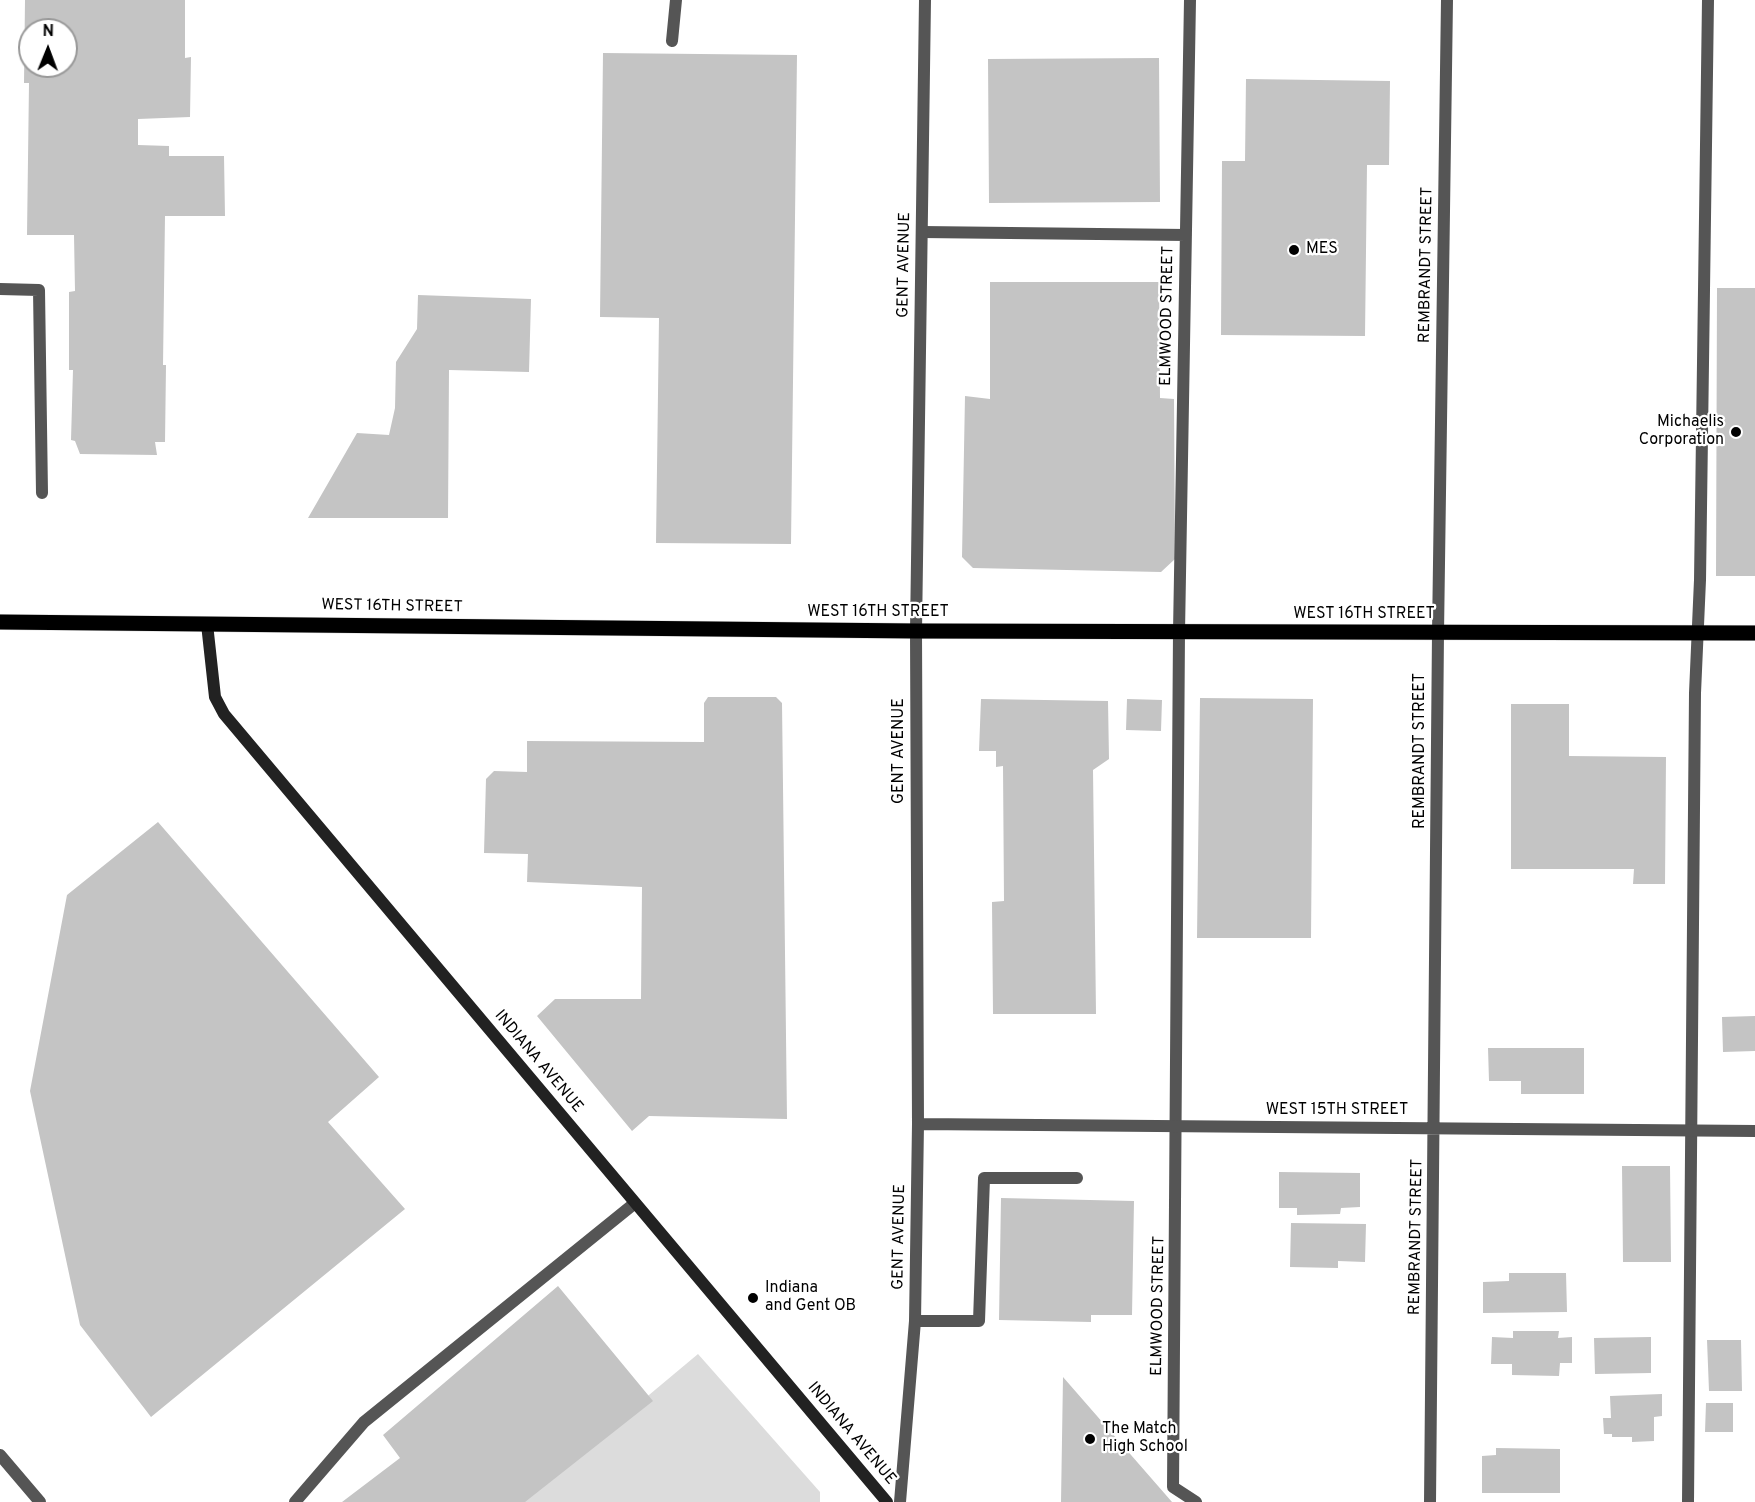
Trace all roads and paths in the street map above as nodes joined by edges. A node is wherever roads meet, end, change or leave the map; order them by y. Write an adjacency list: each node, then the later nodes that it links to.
1 (676, 0): 6 (street)
2 (925, 0): 7 (street, GENT AVENUE)
3 (1190, 0): 8 (street, ELMWOOD STREET)
4 (1447, 0): 15 (street, REMBRANDT STREET)
5 (1708, 0): 16 (street)
6 (672, 41)
7 (922, 232): 8 (street); 13 (street, GENT AVENUE)
8 (1186, 235): 14 (street, ELMWOOD STREET)
9 (0, 289): 10 (street)
10 (42, 493)
11 (0, 622): 12 (main road, WEST 16TH STREET)
12 (207, 624): 13 (main road, WEST 16TH STREET); 24 (main road, INDIANA AVENUE)
13 (916, 631): 14 (main road, WEST 16TH STREET); 18 (street, GENT AVENUE)
14 (1179, 632): 15 (main road, WEST 16TH STREET); 19 (street, ELMWOOD STREET)
15 (1438, 633): 16 (main road, WEST 16TH STREET); 20 (street, REMBRANDT STREET)
16 (1696, 633): 17 (main road, WEST 16TH STREET); 21 (street)
17 (1755, 633)
18 (918, 1124): 19 (street, WEST 15TH STREET); 25 (street, GENT AVENUE)
19 (1177, 1126): 20 (street, WEST 15TH STREET); 31 (street, ELMWOOD STREET)
20 (1435, 1128): 21 (street, WEST 15TH STREET); 32 (street, REMBRANDT STREET)
21 (1692, 1130): 22 (street, WEST 15TH STREET); 33 (street)
22 (1755, 1131)
23 (1077, 1178): 25 (street)
24 (635, 1203): 28 (street); 29 (main road, INDIANA AVENUE)
25 (915, 1321): 30 (street, GENT AVENUE)
26 (0, 1455): 27 (street)
27 (39, 1502)
28 (295, 1502)
29 (887, 1502)
30 (900, 1502)
31 (1196, 1502)
32 (1430, 1502)
33 (1688, 1502)

